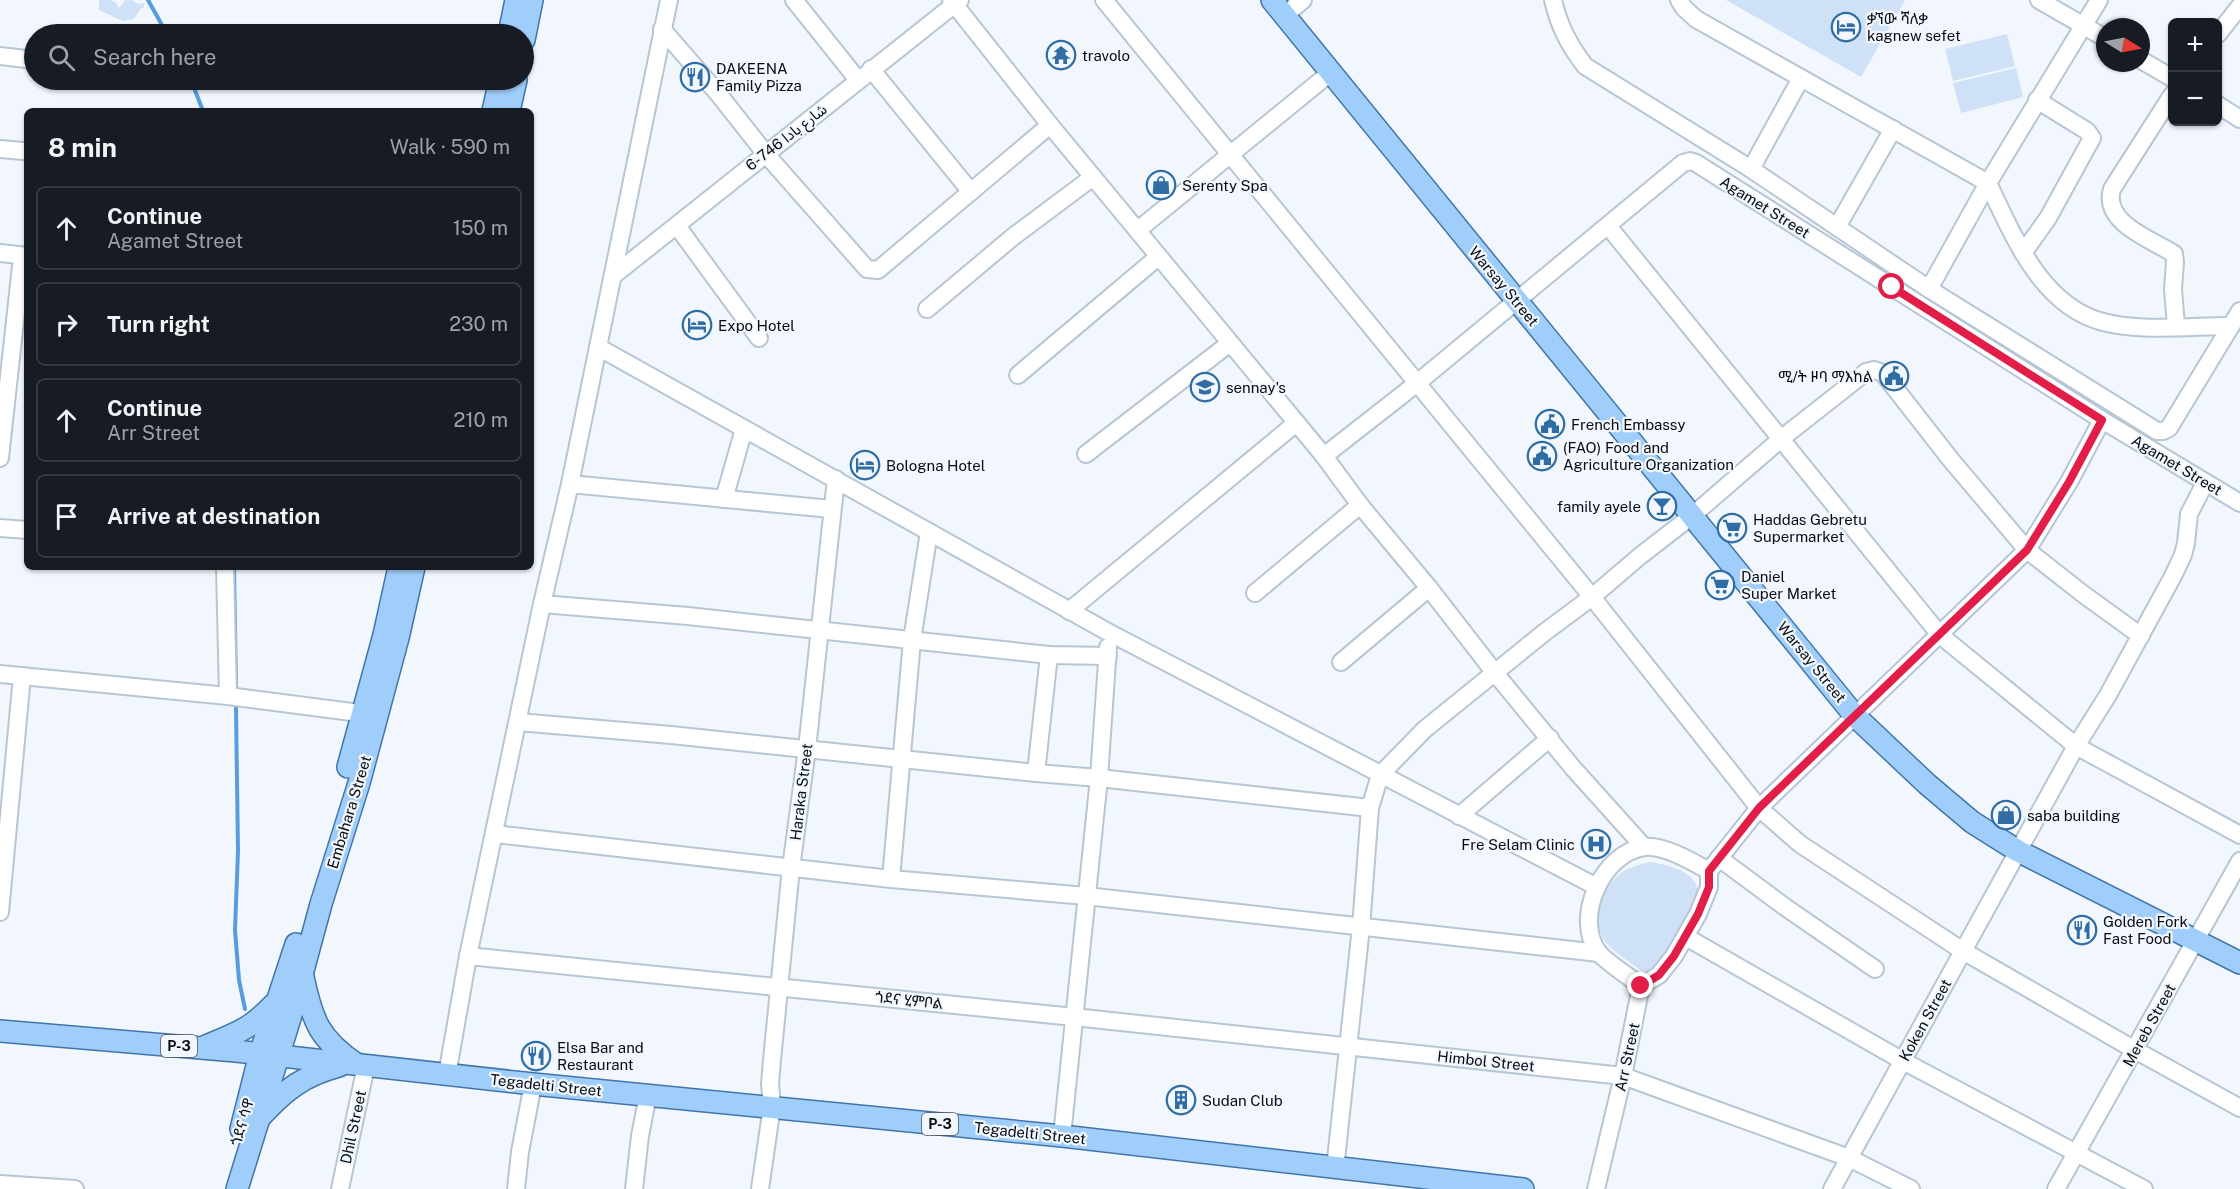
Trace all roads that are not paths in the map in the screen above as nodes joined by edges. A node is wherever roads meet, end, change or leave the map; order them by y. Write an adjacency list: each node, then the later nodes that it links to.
1 (516, 0): 14 (main road)
2 (532, 0): 15 (main road)
3 (669, 0): 18 (street)
4 (794, 0): 27 (street)
5 (1104, 0): 41 (street)
6 (1303, 0): 13 (street)
7 (1553, 0): 42 (street)
8 (1678, 0): 26 (street)
9 (2039, 0): 16 (street)
10 (2099, 0): 16 (street)
11 (955, 1): 23 (street, شارع بادا 746-6); 36 (street)
12 (2240, 6): 17 (street)
13 (1278, 7): 24 (main road, Warsay Street)
14 (511, 24)
15 (527, 24)
16 (2084, 26): 19 (street); 30 (street)
17 (2222, 28)
18 (662, 29): 40 (street); 54 (street)
19 (2096, 33)
20 (0, 56): 21 (street)
21 (24, 59)
22 (2150, 65): 25 (street)
23 (871, 69): 27 (street, شارع بادا 746-6); 45 (street)
24 (1330, 73): 41 (street); 56 (main road, Warsay Street)
25 (2168, 76)
26 (1801, 78): 37 (street); 42 (street)
27 (858, 80): 40 (street, شارع بادا 746-6)
28 (498, 90): 32 (main road)
29 (514, 90): 33 (main road)
30 (2037, 100): 44 (street); 51 (street)
31 (2168, 101): 59 (street)
32 (494, 108)
33 (510, 108)
34 (2222, 108): 35 (street)
35 (2240, 118)
36 (1050, 125): 43 (street); 45 (street)
37 (1893, 129): 44 (street); 48 (street)
38 (0, 149): 39 (street)
39 (23, 151)
40 (765, 153): 45 (street); 46 (street, شارع بادا 746-6)
41 (1229, 154): 49 (street); 64 (street)
42 (1751, 169): 48 (street)
43 (1093, 177): 49 (street); 57 (street)
44 (1988, 183): 51 (street); 55 (street)
45 (970, 192)
46 (676, 226): 54 (street, شارع بادا 746-6); 60 (street)
47 (1608, 226): 56 (street, Agamet Street); 65 (street, Agamet Street); 68 (street)
48 (1837, 227): 55 (street)
49 (1138, 230): 52 (street)
50 (0, 253): 53 (street)
51 (2023, 253): 59 (street)
52 (1158, 257): 61 (street); 63 (street)
53 (24, 261): 71 (street)
54 (614, 275): 62 (street)
55 (1929, 289): 58 (street)
56 (1516, 300): 64 (street, Agamet Street); 79 (main road, Warsay Street)
57 (927, 309)
58 (2236, 318): 59 (street)
59 (2176, 326)
60 (759, 338)
61 (1230, 343): 66 (street); 69 (street)
62 (598, 346): 67 (street); 74 (street)
63 (1018, 375)
64 (1416, 384): 70 (street, Agamet Street); 89 (street)
65 (2102, 420): 73 (street, Agamet Street); 83 (street)
66 (1295, 424): 70 (street); 91 (street)
67 (744, 429): 72 (street); 75 (street)
68 (1782, 438): 79 (street); 83 (street); 94 (street)
69 (1086, 454)
70 (1324, 456): 77 (street)
71 (0, 458)
72 (836, 479): 78 (street, Haraka Street); 82 (street)
73 (2205, 483): 76 (street, Agamet Street); 95 (street, Koken Street)
74 (570, 484): 75 (street); 90 (street)
75 (724, 499): 78 (street)
76 (2240, 502)
77 (1360, 505): 87 (street); 88 (street)
78 (831, 509): 92 (street, Haraka Street)
79 (1693, 515): 89 (street); 105 (main road, Warsay Street)
80 (0, 528): 81 (street)
81 (24, 530)
82 (929, 532): 91 (street); 96 (street)
83 (2027, 550): 94 (street); 95 (street)
84 (225, 570): 103 (street)
85 (398, 570): 104 (main road, Embahara Street)
86 (413, 570): 104 (main road, Embahara Street)
87 (1429, 588): 99 (street); 100 (street)
88 (1255, 593)
89 (1592, 597): 100 (street); 115 (street)
90 (542, 604): 92 (street); 106 (street)
91 (1069, 611): 93 (street)
92 (820, 629): 96 (street); 109 (street, Haraka Street)
93 (1108, 632): 98 (street); 112 (street)
94 (1940, 635): 105 (street); 108 (street)
95 (2141, 636): 108 (street, Koken Street)
96 (912, 640): 97 (street); 110 (street)
97 (1049, 655): 98 (street); 111 (street)
98 (1108, 656): 113 (street)
99 (1341, 662)
100 (1495, 673): 107 (street); 112 (street)
101 (0, 674): 102 (street)
102 (22, 676): 103 (street); 127 (street)
103 (228, 696): 104 (street)
104 (370, 715): 136 (main road, Embahara Street); 139 (main road, Embahara Street)
105 (1855, 716): 115 (street); 120 (main road, Warsay Street)
106 (518, 722): 109 (street); 117 (street)
107 (1550, 738): 116 (street); 119 (street)
108 (2076, 746): 118 (street); 120 (street, Koken Street)
109 (807, 749): 110 (street); 123 (street, Haraka Street)
110 (901, 759): 111 (street); 124 (street)
111 (1036, 773): 113 (street)
112 (1380, 776): 114 (street); 116 (street)
113 (1099, 778): 114 (street); 126 (street)
114 (1370, 808): 128 (street)
115 (1759, 808): 122 (street); 131 (street)
116 (1459, 816): 125 (street)
117 (495, 834): 123 (street); 133 (street)
118 (2240, 835)
119 (1644, 847): 122 (street); 125 (street)
120 (2018, 851): 130 (main road, Warsay Street); 131 (street, Koken Street)
121 (2240, 861): 130 (street, Mereb Street)
122 (1714, 865): 129 (street); 135 (street)
123 (791, 868): 124 (street); 138 (street, Haraka Street)
124 (891, 879): 126 (street)
125 (1597, 887): 132 (street)
126 (1086, 896): 128 (street); 140 (street)
127 (0, 912)
128 (1361, 927): 132 (street); 142 (street)
129 (1686, 937): 137 (street); 146 (street)
130 (2195, 942): 134 (main road, Warsay Street); 144 (street, Mereb Street)
131 (1963, 951): 144 (street); 146 (street, Koken Street)
132 (1599, 953): 137 (street)
133 (468, 956): 138 (street, ጎደና ሂምቦል); 148 (street)
134 (2240, 963)
135 (1875, 969)
136 (302, 973): 145 (main road, Embahara Street); 147 (main road)
137 (1641, 986): 149 (street, Arr Street)
138 (779, 987): 140 (street, ጎደና ሂምቦል); 152 (street, Haraka Street)
139 (277, 1000): 143 (main road); 145 (main road, Embahara Street)
140 (1074, 1017): 142 (street, ጎደና ሂምቦል); 155 (street)
141 (0, 1031): 143 (main road, P-3)
142 (1349, 1046): 149 (street, Himbol Street); 158 (street)
143 (204, 1048): 145 (main road, P-3); 154 (main road)
144 (2134, 1050): 153 (street); 156 (street, Mereb Street)
145 (269, 1055): 147 (main road, P-3); 154 (main road)
146 (1903, 1061): 156 (street); 157 (street, Koken Street)
147 (357, 1065): 148 (main road, Tegadelti Street / P-3); 154 (main road); 163 (street, Dhil Street)
148 (447, 1075): 150 (main road, Tegadelti Street / P-3)
149 (1623, 1076): 157 (street, Himbol Street); 168 (street, Arr Street)
150 (533, 1084): 151 (main road, Tegadelti Street / P-3); 164 (street)
151 (648, 1095): 152 (main road, Tegadelti Street / P-3); 165 (street)
152 (772, 1106): 155 (main road, Tegadelti Street / P-3); 166 (street, Haraka Street)
153 (2240, 1108)
154 (253, 1112): 161 (main road, ጎደና ሳዋ); 162 (main road)
155 (1062, 1136): 158 (main road, Tegadelti Street / P-3)
156 (2077, 1154): 171 (street, Mereb Street); 172 (street)
157 (1849, 1158): 169 (street, Koken Street); 170 (street, Himbol Street)
158 (1335, 1168): 167 (main road, Tegadelti Street / P-3)
159 (0, 1184): 160 (street)
160 (75, 1189)
161 (223, 1189)
162 (237, 1189)
163 (340, 1189)
164 (516, 1189)
165 (634, 1189)
166 (760, 1189)
167 (1523, 1189)
168 (1596, 1189)
169 (1833, 1189)
170 (1911, 1189)
171 (2056, 1189)
172 (2144, 1189)

